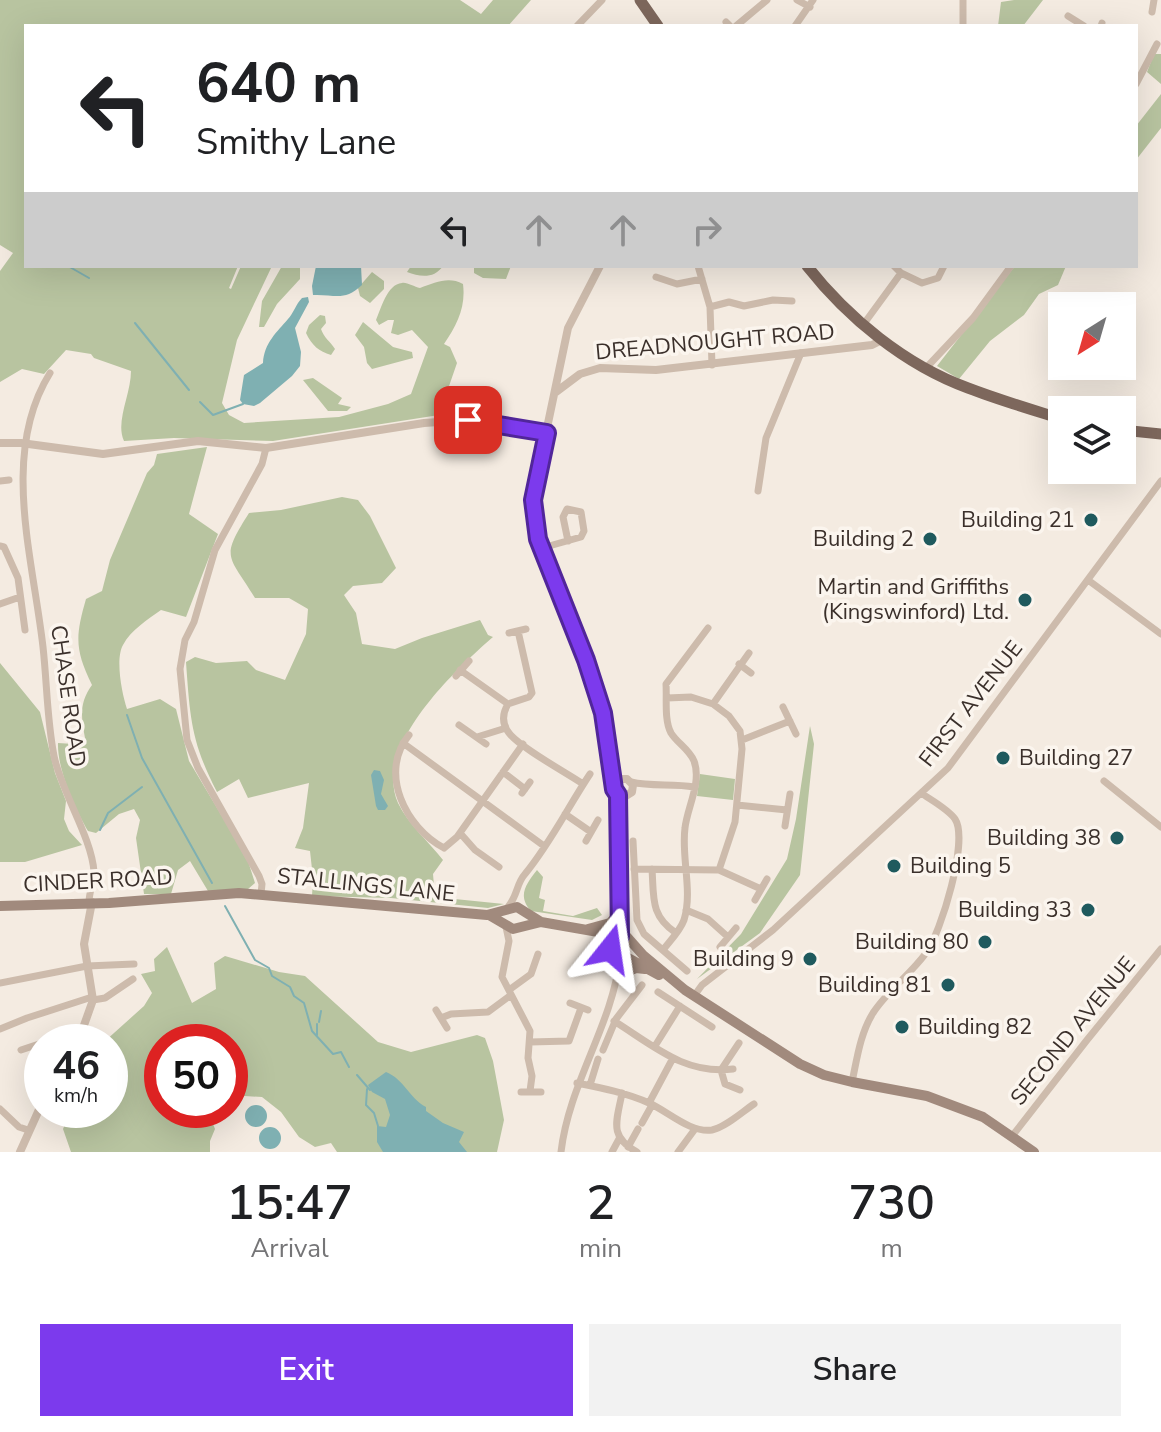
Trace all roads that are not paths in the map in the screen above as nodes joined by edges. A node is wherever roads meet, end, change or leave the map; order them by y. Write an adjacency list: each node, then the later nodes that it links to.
1 (602, 0): 10 (street)
2 (640, 0): 11 (main road)
3 (647, 0): 12 (main road)
4 (767, 0): 13 (street)
5 (797, 0): 8 (street)
6 (963, 0): 15 (street)
7 (1154, 0): 9 (street)
8 (811, 3): 14 (street)
9 (1152, 12)
10 (579, 24)
11 (657, 24)
12 (657, 24)
13 (732, 24)
14 (796, 24)
15 (963, 24)
16 (1157, 49): 17 (street)
17 (1138, 81)
18 (599, 268): 35 (street)
19 (699, 268): 26 (street)
20 (809, 268): 29 (main road)
21 (896, 268): 24 (street)
22 (943, 268): 24 (street)
23 (1010, 268): 33 (street)
24 (901, 273): 29 (street)
25 (656, 277): 26 (street)
26 (702, 279): 28 (street)
27 (792, 301): 28 (street)
28 (710, 307): 32 (street)
29 (863, 325): 30 (main road)
30 (882, 340): 31 (street, DREADNOUGHT ROAD); 33 (main road)
31 (801, 353): 32 (street, DREADNOUGHT ROAD); 44 (street)
32 (712, 365): 35 (street, DREADNOUGHT ROAD)
33 (926, 368): 36 (main road)
34 (50, 373): 41 (street, CHASE ROAD)
35 (556, 393): 38 (street)
36 (1048, 414)
37 (1136, 431): 39 (main road)
38 (547, 433): 42 (street); 47 (street)
39 (1161, 434)
40 (0, 443): 41 (street)
41 (21, 443): 42 (street); 107 (street, CHASE ROAD)
42 (266, 448): 104 (street)
43 (1161, 481): 48 (street, FIRST AVENUE)
44 (758, 491)
45 (568, 541): 47 (street)
46 (1, 546): 49 (street)
47 (542, 548): 73 (street)
48 (1088, 580): 54 (street); 81 (street, FIRST AVENUE)
49 (20, 597): 50 (street); 52 (street)
50 (0, 604)
51 (708, 628): 59 (street)
52 (25, 630)
53 (509, 633): 60 (street)
54 (1161, 634)
55 (749, 653): 57 (street)
56 (469, 661): 60 (street)
57 (739, 664): 58 (street); 61 (street)
58 (751, 673)
59 (667, 698): 61 (street); 78 (street)
60 (508, 704): 65 (street)
61 (713, 704): 69 (street)
62 (783, 707): 63 (street)
63 (790, 721): 66 (street); 69 (street)
64 (459, 725): 68 (street)
65 (506, 728): 68 (street); 72 (street)
66 (796, 734)
67 (409, 735): 70 (street)
68 (477, 737): 71 (street)
69 (742, 740): 84 (street)
70 (403, 743): 83 (street); 95 (street)
71 (486, 744)
72 (523, 744): 74 (street); 77 (street)
73 (611, 756): 80 (street); 80 (street)
74 (503, 772): 79 (street); 83 (street)
75 (590, 774): 77 (street)
76 (1104, 781): 89 (street)
77 (583, 784): 86 (street)
78 (694, 787): 80 (street); 100 (street)
79 (526, 788)
80 (627, 789): 112 (street)
81 (921, 793): 137 (street, FIRST AVENUE); 156 (street, FIRST AVENUE)
82 (790, 794): 85 (street)
83 (482, 802): 91 (street); 94 (street)
84 (737, 805): 85 (street); 101 (street)
85 (787, 810): 88 (street)
86 (565, 814): 90 (street); 94 (street)
87 (598, 820): 90 (street)
88 (785, 826)
89 (1161, 827)
90 (591, 832): 92 (street)
91 (460, 833): 95 (street); 97 (street)
92 (586, 841)
93 (633, 841): 98 (street)
94 (544, 846): 109 (street)
95 (444, 848): 96 (street)
96 (447, 859)
97 (499, 867)
98 (634, 869): 99 (street); 124 (street)
99 (652, 869): 100 (street); 118 (street)
100 (685, 869): 101 (street); 111 (street)
101 (719, 870): 103 (street)
102 (767, 879): 103 (street)
103 (761, 889): 106 (street)
104 (261, 894): 105 (main road, STALLINGS LANE); 113 (main road, STALLINGS LANE)
105 (198, 896): 107 (main road, CINDER ROAD)
106 (755, 900)
107 (90, 902): 108 (main road, CINDER ROAD); 128 (street)
108 (0, 906)
109 (520, 906): 110 (main road); 114 (main road); 115 (main road)
110 (507, 908): 113 (main road, STALLINGS LANE); 115 (main road)
111 (686, 910): 118 (street); 119 (street)
112 (619, 913): 117 (main road); 120 (street)
113 (489, 915): 115 (main road)
114 (541, 922): 115 (main road); 117 (main road)
115 (512, 926): 136 (street)
116 (736, 928): 119 (street)
117 (582, 929): 120 (main road)
118 (676, 933): 124 (street)
119 (728, 937): 122 (street)
120 (616, 939): 121 (main road); 126 (main road)
121 (631, 943): 126 (main road); 137 (main road)
122 (720, 947)
123 (1161, 949): 167 (street, SECOND AVENUE)
124 (663, 950): 130 (street)
125 (538, 954): 136 (street)
126 (623, 957): 129 (main road); 131 (street)
127 (134, 964): 128 (street)
128 (87, 966): 133 (street); 138 (street)
129 (651, 970): 131 (main road); 137 (main road)
130 (687, 971)
131 (618, 975): 157 (street)
132 (133, 979): 138 (street)
133 (0, 983)
134 (642, 985): 143 (street)
135 (658, 992): 140 (street)
136 (510, 993): 142 (street); 148 (street)
137 (690, 993): 156 (main road)
138 (92, 999): 144 (street); 147 (street)
139 (570, 1003): 148 (street)
140 (680, 1006): 145 (street); 150 (street)
141 (436, 1010): 142 (street)
142 (441, 1018): 146 (street)
143 (614, 1021): 150 (street); 151 (street)
144 (84, 1024)
145 (712, 1027)
146 (447, 1028)
147 (0, 1029)
148 (530, 1042): 160 (street)
149 (739, 1043): 155 (street)
150 (655, 1046): 152 (street)
151 (603, 1050)
152 (673, 1058): 155 (street); 162 (street)
153 (598, 1059): 158 (street)
154 (733, 1069): 155 (street)
155 (721, 1070): 159 (street)
156 (852, 1082): 167 (main road)
157 (577, 1083): 158 (street); 171 (street)
158 (590, 1085): 161 (street)
159 (740, 1090)
160 (541, 1092)
161 (622, 1093): 162 (street); 168 (street)
162 (650, 1104): 165 (street); 169 (street)
163 (754, 1104): 165 (street)
164 (0, 1109): 166 (street)
165 (695, 1129): 174 (street)
166 (28, 1130): 170 (street)
167 (1013, 1135): 175 (main road)
168 (619, 1139): 169 (street); 172 (street)
169 (628, 1147): 173 (street)
170 (23, 1151)
171 (561, 1152)
172 (612, 1152)
173 (637, 1152)
174 (678, 1152)
175 (1034, 1152)

